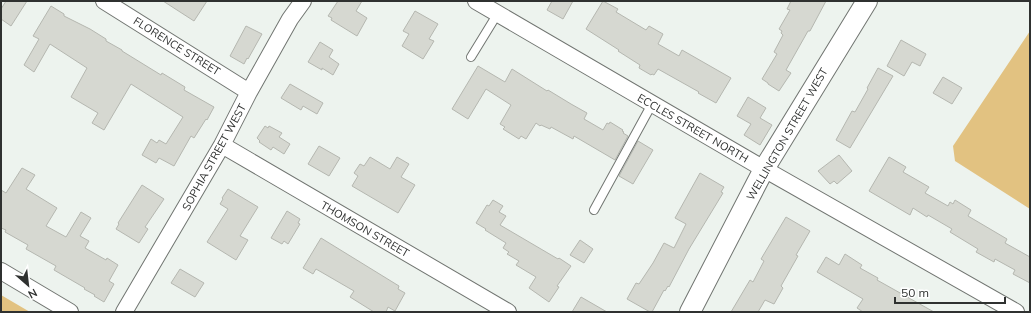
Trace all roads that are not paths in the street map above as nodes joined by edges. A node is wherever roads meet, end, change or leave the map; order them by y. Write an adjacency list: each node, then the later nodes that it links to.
1 (104, 1): 7 (street, FLORENCE STREET)
2 (303, 1): 7 (street, SOPHIA STREET WEST)
3 (476, 1): 5 (street, ECCLES STREET NORTH)
4 (866, 1): 10 (street, WELLINGTON STREET WEST)
5 (498, 13): 6 (lane); 8 (street, ECCLES STREET NORTH)
6 (471, 57)
7 (249, 92): 9 (street, SOPHIA STREET WEST)
8 (652, 104): 10 (street, ECCLES STREET NORTH); 11 (lane)
9 (222, 145): 14 (street, SOPHIA STREET WEST); 15 (street, THOMSON STREET)
10 (764, 169): 16 (street, WELLINGTON STREET WEST); 17 (street, ECCLES STREET NORTH)
11 (594, 210)
12 (1, 271): 13 (street)
13 (70, 312)
14 (124, 312)
15 (508, 312)
16 (690, 312)
17 (1016, 312)

